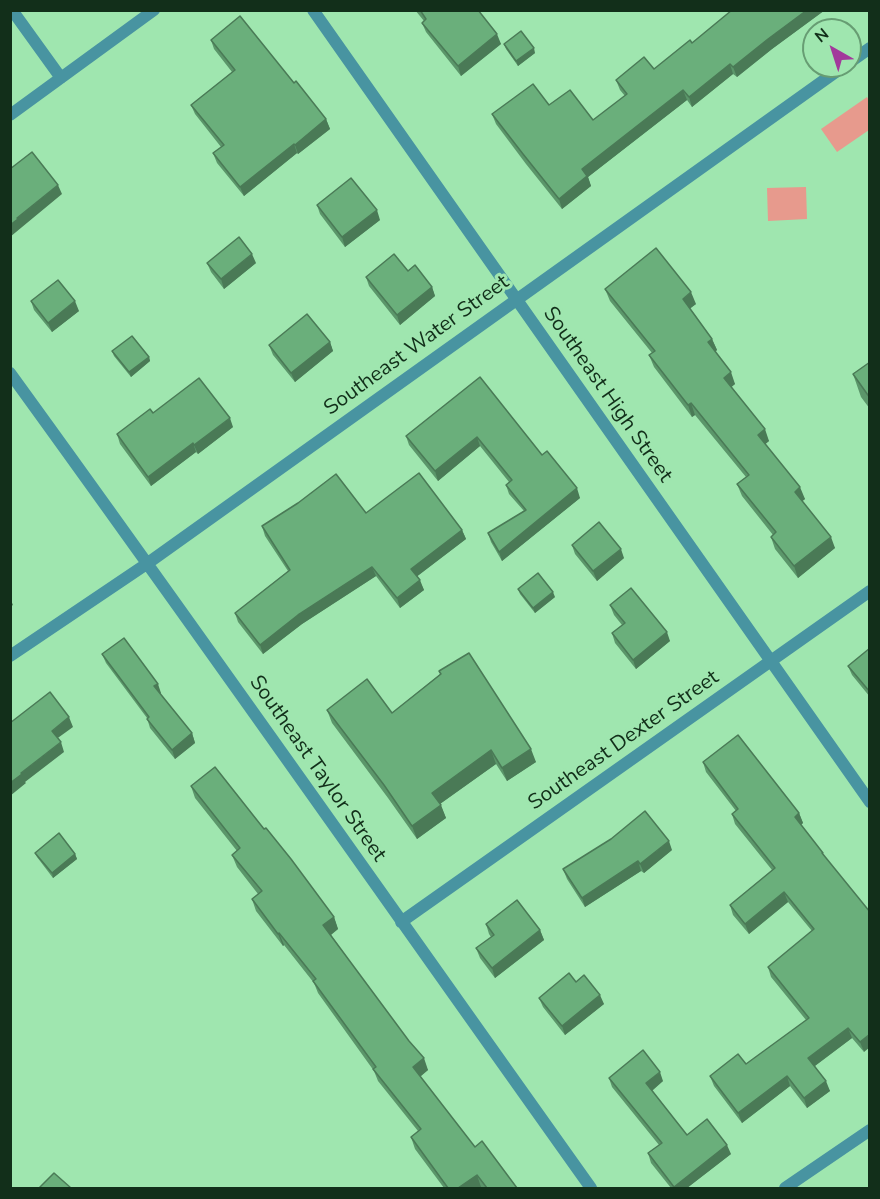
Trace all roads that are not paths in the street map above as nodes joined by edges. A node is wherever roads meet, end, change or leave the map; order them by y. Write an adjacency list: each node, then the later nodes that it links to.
1 (12, 10): 4 (street)
2 (154, 10): 4 (street)
3 (313, 10): 7 (street, Southeast High Street)
4 (61, 78): 6 (street)
5 (827, 78): 7 (street, Southeast Water Street)
6 (10, 115)
7 (516, 299): 9 (street, Southeast Water Street); 12 (street, Southeast High Street)
8 (10, 373): 9 (street, Southeast Taylor Street)
9 (148, 563): 11 (street, Southeast Water Street); 14 (street, Southeast Taylor Street)
10 (870, 591): 12 (street, Southeast Dexter Street)
11 (10, 656)
12 (770, 662): 13 (street, Southeast High Street); 14 (street, Southeast Dexter Street)
13 (870, 802)
14 (401, 922): 16 (street, Southeast Taylor Street)
15 (870, 1130): 17 (street)
16 (591, 1188)
17 (784, 1188)

